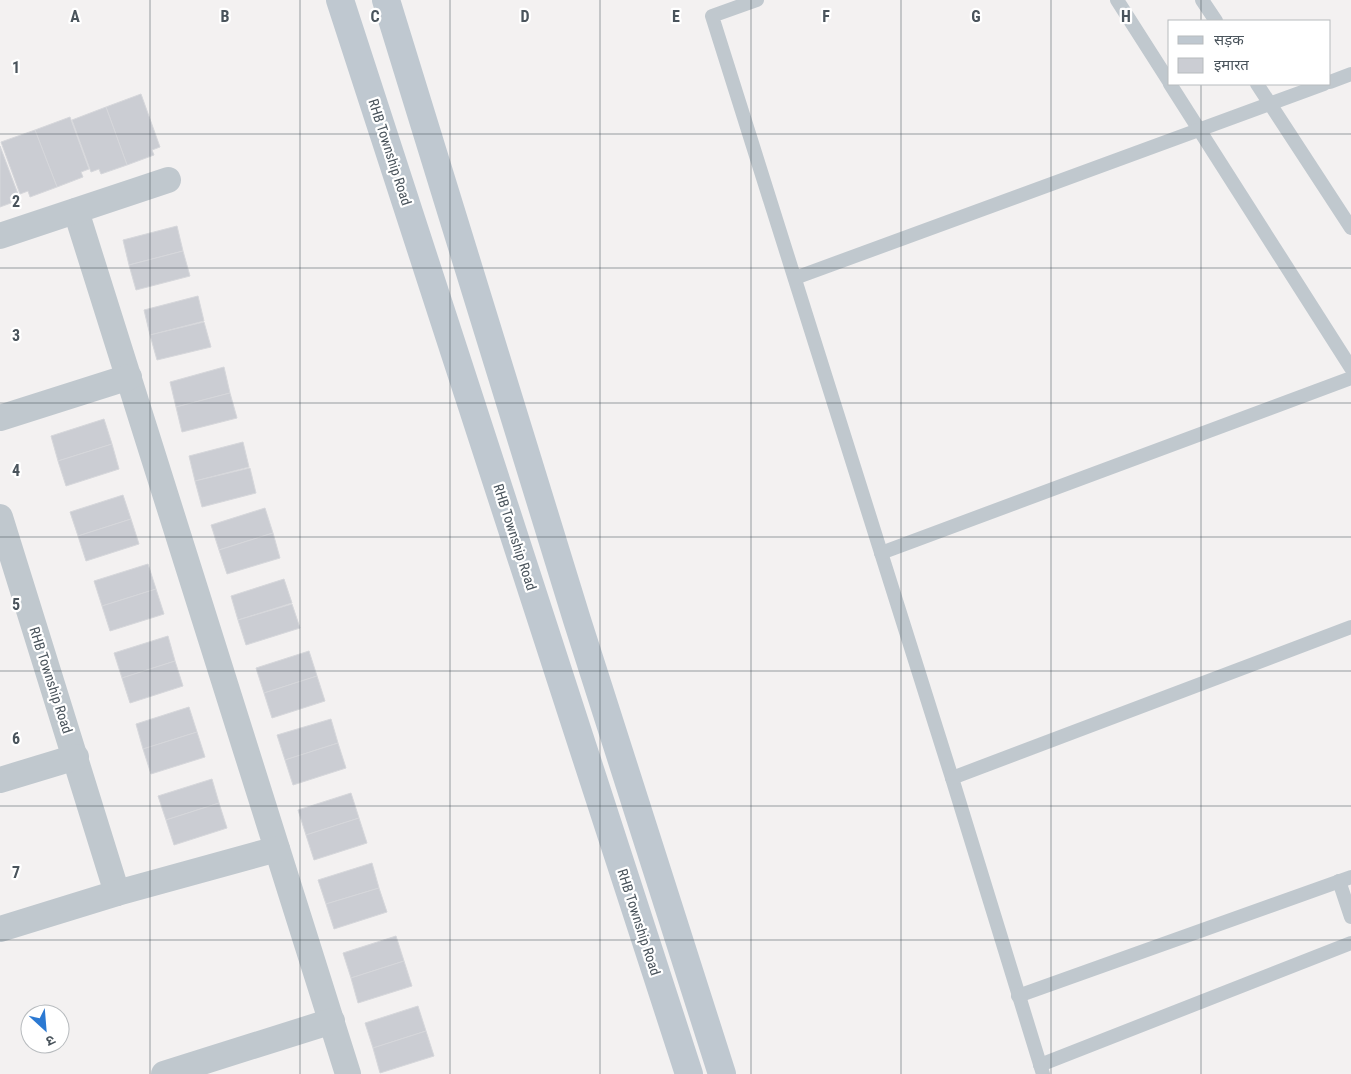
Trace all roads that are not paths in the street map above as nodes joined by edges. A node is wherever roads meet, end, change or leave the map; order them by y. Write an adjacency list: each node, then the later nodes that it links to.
1 (340, 0): 41 (street, RHB Township Road)
2 (386, 0): 42 (street)
3 (757, 0): 19 (lane)
4 (1117, 0): 8 (lane)
5 (1202, 0): 6 (lane)
6 (1215, 20)
7 (1351, 74): 9 (lane)
8 (1168, 80)
9 (1331, 82)
10 (1171, 85): 14 (lane)
11 (1257, 85): 13 (lane)
12 (1321, 85): 13 (lane)
13 (1270, 104): 14 (lane); 17 (lane)
14 (1200, 130): 19 (lane); 20 (lane)
15 (168, 180): 16 (street)
16 (76, 211): 18 (street); 21 (street)
17 (1351, 228)
18 (0, 236)
19 (795, 278): 25 (lane)
20 (1351, 368)
21 (129, 377): 23 (street); 30 (street)
22 (1351, 378): 25 (lane)
23 (0, 418)
24 (0, 517): 27 (street, RHB Township Road)
25 (881, 553): 28 (lane)
26 (1351, 628): 28 (lane)
27 (76, 757): 29 (street); 32 (street, RHB Township Road)
28 (952, 778): 36 (lane)
29 (0, 780)
30 (277, 849): 32 (street); 37 (street)
31 (1345, 879): 33 (lane); 36 (lane)
32 (117, 893): 34 (street)
33 (1351, 917)
34 (0, 928)
35 (1351, 944): 38 (lane)
36 (1018, 996): 38 (lane)
37 (332, 1021): 39 (street); 40 (street)
38 (1041, 1069)
39 (164, 1074)
40 (348, 1074)
41 (689, 1074)
42 (722, 1074)

